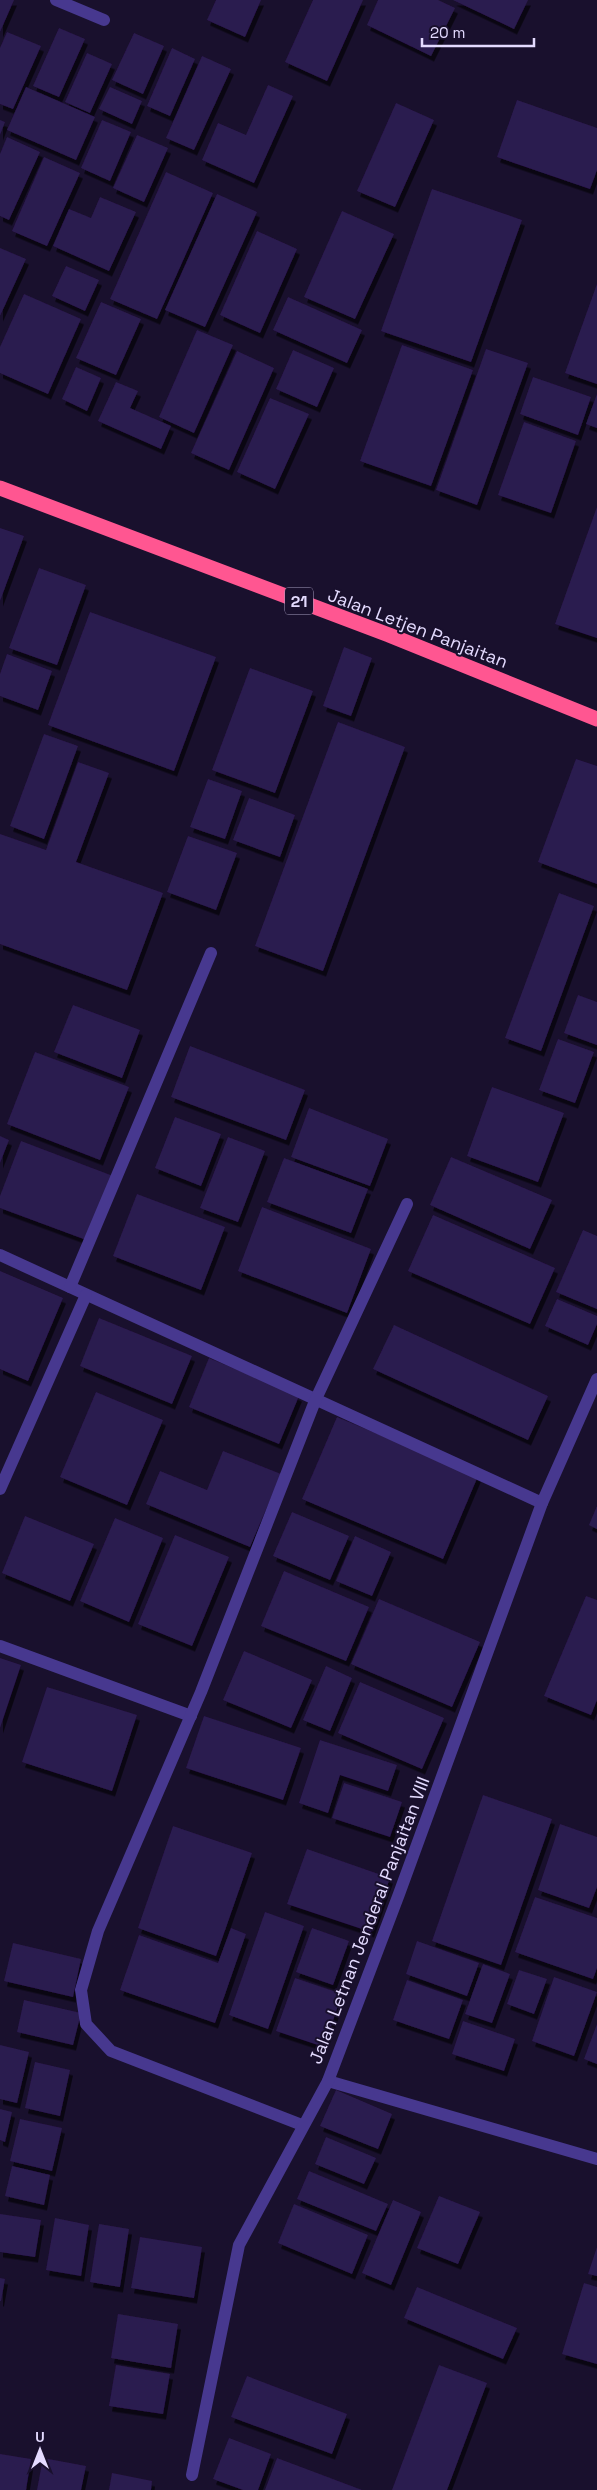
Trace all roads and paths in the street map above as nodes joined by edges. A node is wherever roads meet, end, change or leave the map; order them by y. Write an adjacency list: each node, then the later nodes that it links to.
1 (56, 0): 2 (street)
2 (104, 20)
3 (0, 488): 4 (highway, Jalan Letjen Panjaitan / 21)
4 (597, 719)
5 (211, 953): 8 (street)
6 (407, 1204): 11 (street)
7 (0, 1255): 8 (street)
8 (70, 1287): 9 (street)
9 (86, 1295): 11 (street); 12 (street)
10 (597, 1379): 13 (street, Jalan Letnan Jenderal Panjaitan VIII)
11 (315, 1401): 13 (street); 15 (street)
12 (0, 1490)
13 (542, 1504): 16 (street, Jalan Letnan Jenderal Panjaitan VIII)
14 (0, 1646): 15 (street)
15 (191, 1716): 17 (street)
16 (328, 2081): 17 (street, Jalan Letnan Jenderal Panjaitan VIII); 18 (street)
17 (302, 2125): 19 (street, Jalan Letnan Jenderal Panjaitan VIII)
18 (597, 2158)
19 (192, 2475)

